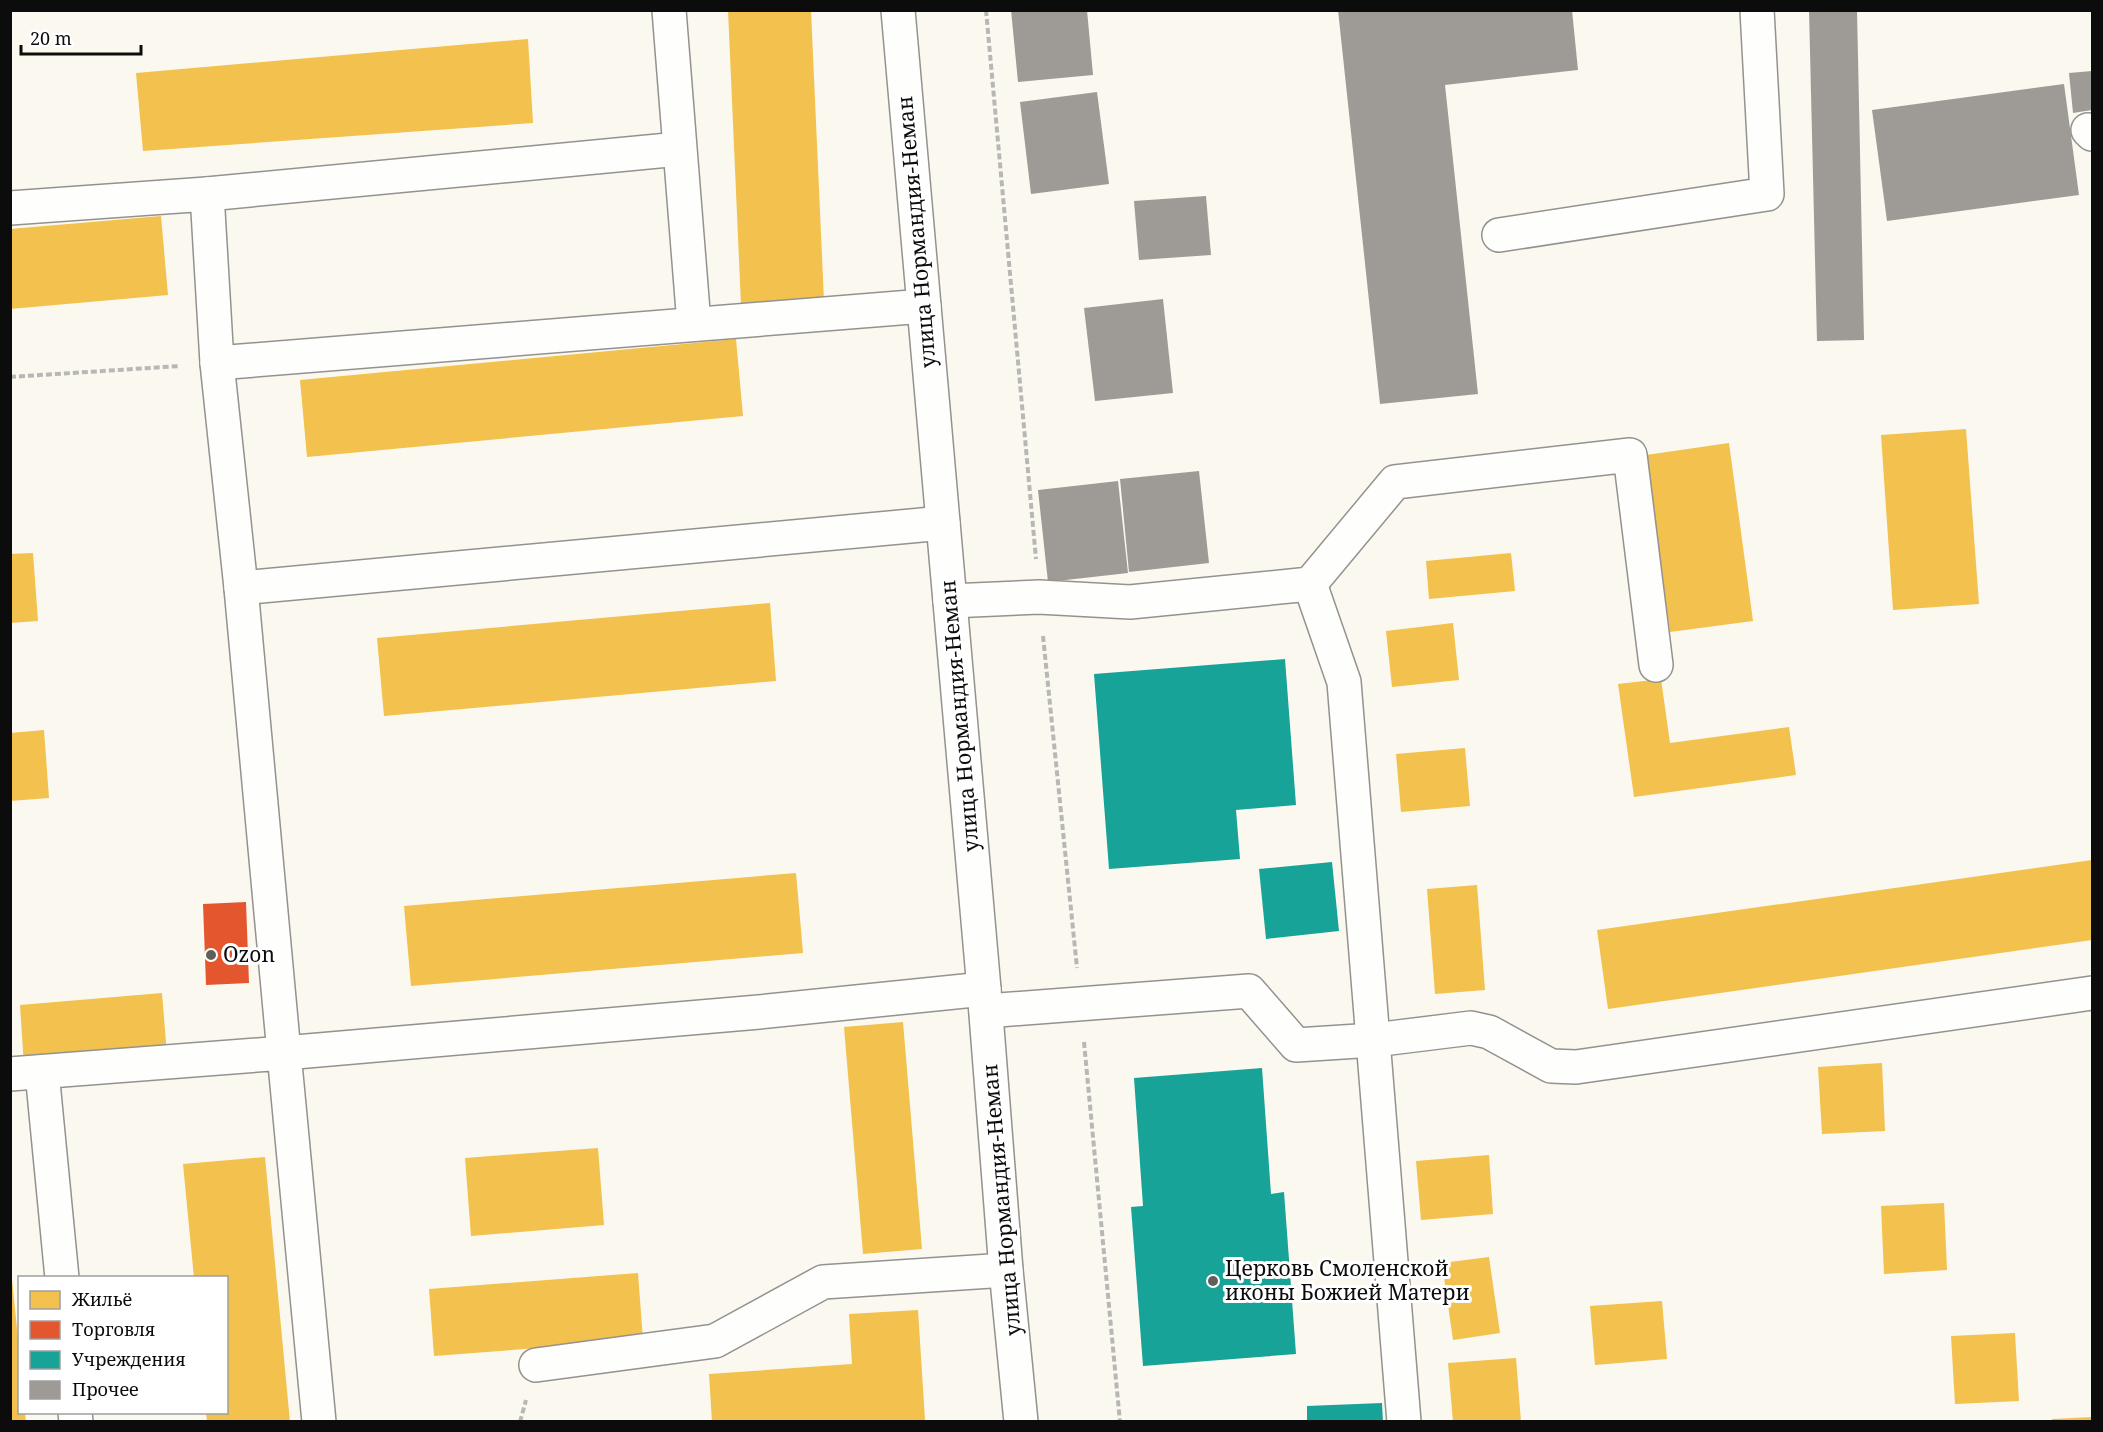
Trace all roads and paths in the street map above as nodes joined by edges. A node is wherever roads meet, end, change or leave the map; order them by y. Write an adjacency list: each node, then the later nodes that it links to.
1 (669, 10): 5 (street)
2 (897, 10): 9 (street, улица Нормандия-Неман)
3 (986, 10): 16 (path)
4 (1757, 10): 8 (street)
5 (679, 149): 6 (street); 10 (street)
6 (207, 194): 7 (street); 11 (street)
7 (10, 208)
8 (1499, 235)
9 (924, 306): 10 (street); 13 (street, улица Нормандия-Неман)
10 (694, 324): 11 (street)
11 (216, 363): 12 (path); 15 (street)
12 (10, 377)
13 (943, 523): 15 (street); 17 (street, улица Нормандия-Неман)
14 (1310, 584): 16 (street); 18 (street); 22 (street)
15 (241, 588): 23 (street)
16 (1039, 597): 17 (street); 21 (path)
17 (950, 601): 20 (street, улица Нормандия-Неман)
18 (1656, 665)
19 (2092, 993): 22 (street)
20 (985, 1000): 21 (street); 23 (street); 25 (street, улица Нормандия-Неман)
21 (1081, 1004): 22 (street); 30 (path)
22 (1374, 1040): 31 (street)
23 (284, 1053): 24 (street); 28 (street)
24 (26, 1073): 26 (street)
25 (1006, 1270): 27 (street); 29 (street, улица Нормандия-Неман)
26 (62, 1276)
27 (536, 1365)
28 (319, 1422)
29 (1021, 1422)
30 (1120, 1422)
31 (1404, 1422)

